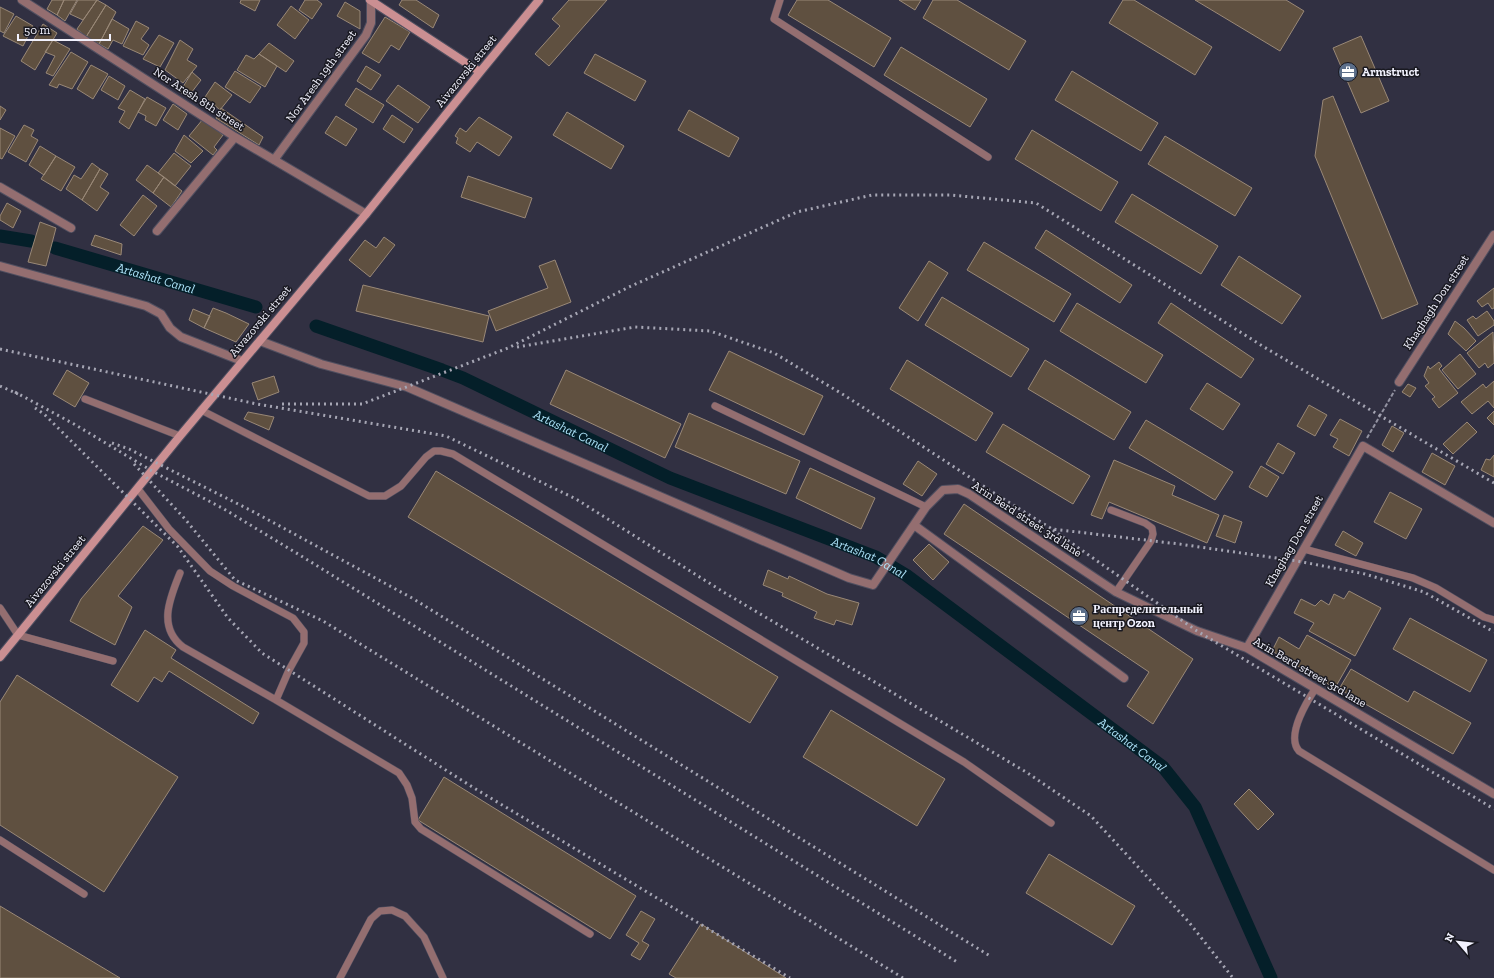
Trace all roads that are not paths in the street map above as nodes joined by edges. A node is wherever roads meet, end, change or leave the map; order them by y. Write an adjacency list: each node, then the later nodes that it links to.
1 (22, 0): 6 (street, Nor Aresh 8th street)
2 (371, 0): 5 (main road); 8 (street, Nor Aresh 19th street)
3 (539, 0): 5 (main road, Aivazovski street)
4 (780, 0): 7 (lane)
5 (480, 72): 10 (main road, Aivazovski street)
6 (235, 137): 8 (street, Nor Aresh 8th street); 12 (street)
7 (988, 157)
8 (274, 160): 10 (street, Nor Aresh 8th street)
9 (0, 186): 11 (street)
10 (366, 214): 15 (main road, Aivazovski street)
11 (71, 228)
12 (158, 231)
13 (1494, 235): 17 (street, Khaghagh Don street)
14 (0, 266): 16 (street)
15 (260, 341): 16 (main road, Aivazovski street); 26 (street, Arin Berd street 3rd lane)
16 (242, 361): 20 (main road, Aivazovski street)
17 (1399, 382)
18 (86, 399): 21 (lane)
19 (716, 406): 23 (lane)
20 (201, 410): 21 (main road, Aivazovski street); 40 (lane)
21 (180, 436): 22 (main road, Aivazovski street)
22 (138, 489): 32 (main road, Aivazovski street); 38 (lane)
23 (926, 507): 26 (street, Arin Berd street 3rd lane); 29 (street, Arin Berd street 3rd lane)
24 (1111, 510): 29 (lane)
25 (1494, 523): 27 (street, Khaghag Don street)
26 (914, 525): 36 (street)
27 (1304, 549): 31 (lane); 33 (street, Khaghag Don street)
28 (180, 573): 38 (lane)
29 (1116, 592): 33 (street, Arin Berd street 3rd lane)
30 (0, 608): 32 (lane)
31 (1494, 620)
32 (18, 635): 34 (main road, Aivazovski street); 35 (lane)
33 (1247, 648): 37 (street, Arin Berd street 3rd lane)
34 (0, 657)
35 (113, 661)
36 (1124, 678)
37 (1315, 689): 39 (street, Arin Berd street 3rd lane); 42 (lane)
38 (276, 700): 44 (lane)
39 (1494, 794)
40 (1051, 823)
41 (0, 840): 43 (lane)
42 (1494, 870)
43 (84, 894)
44 (590, 934)
45 (340, 978): 46 (lane)
46 (443, 978)

